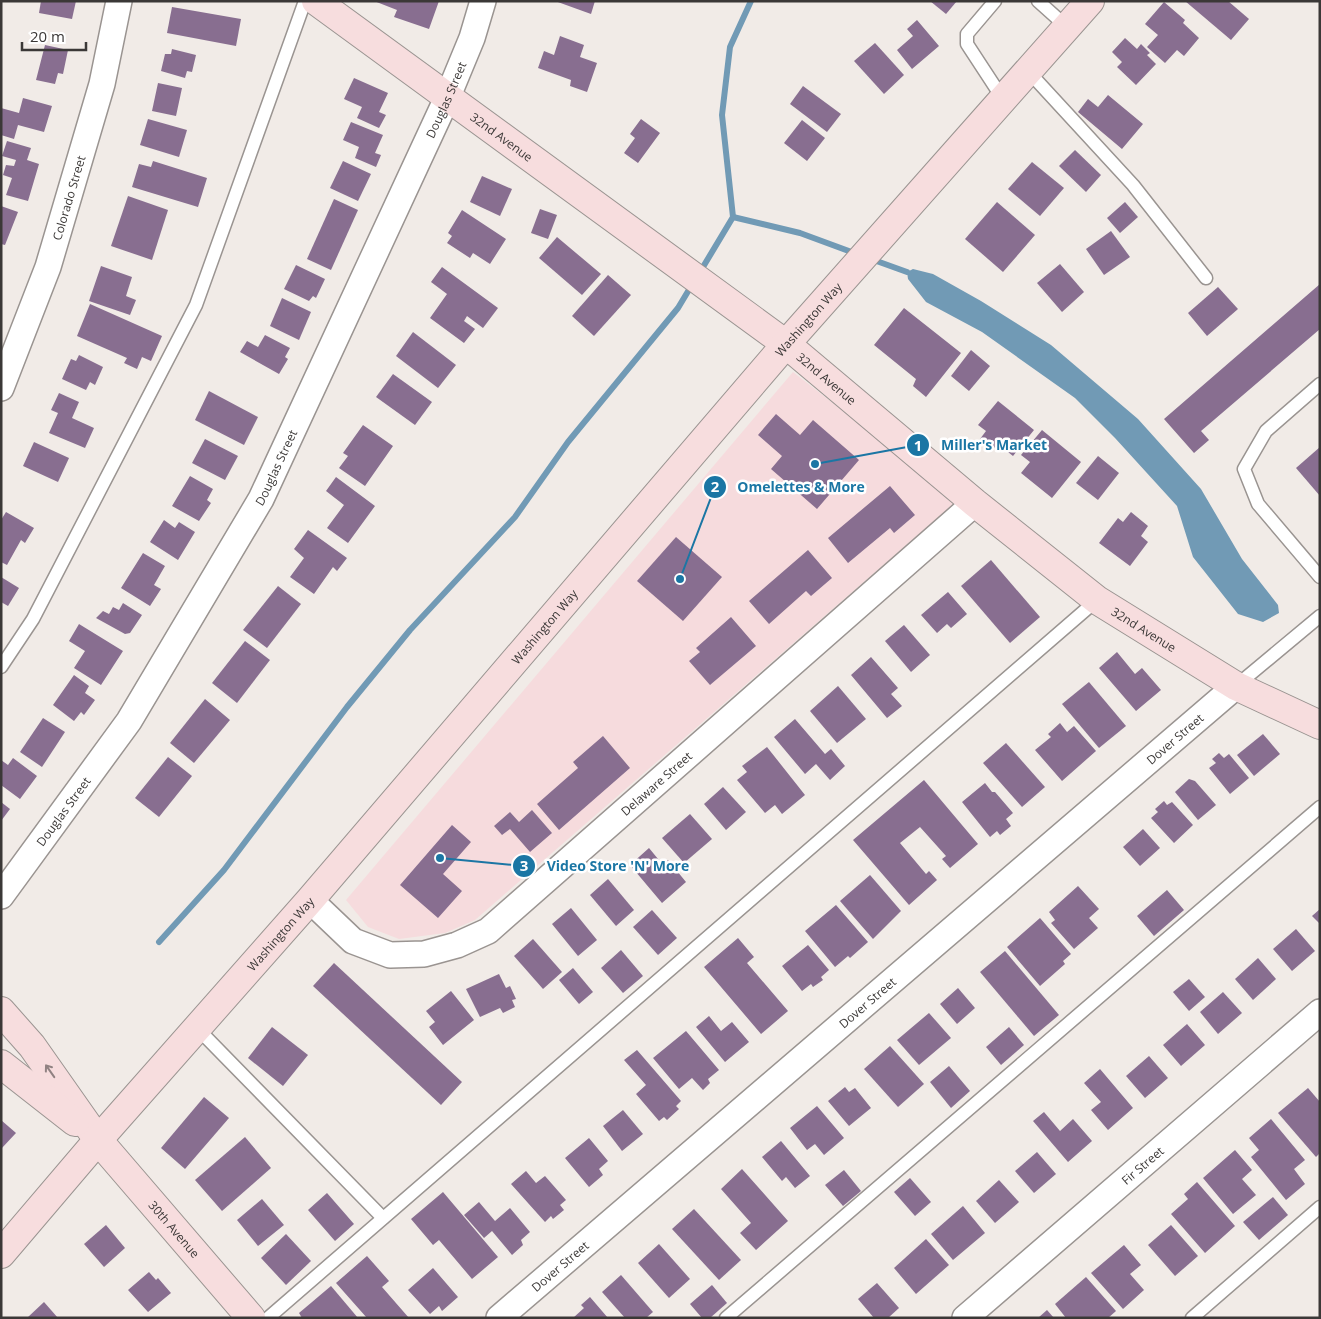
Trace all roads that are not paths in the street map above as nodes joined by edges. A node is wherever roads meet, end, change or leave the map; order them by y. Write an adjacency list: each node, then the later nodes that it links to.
1 (120, 1): 15 (street, Colorado Street)
2 (304, 1): 20 (lane)
3 (316, 1): 10 (street, 32nd Avenue)
4 (483, 1): 10 (street, Douglas Street)
5 (995, 1): 11 (lane)
6 (1038, 1): 8 (lane)
7 (1090, 1): 8 (street, Washington Way)
8 (1067, 27): 9 (street, Washington Way)
9 (1028, 71): 11 (street, Washington Way); 12 (lane)
10 (448, 96): 13 (street, 32nd Avenue); 24 (street, Douglas Street)
11 (1003, 99): 13 (street, Washington Way)
12 (1206, 278)
13 (786, 344): 16 (street, 32nd Avenue); 25 (street, Washington Way)
14 (1320, 384): 17 (lane)
15 (1, 388)
16 (975, 503): 18 (street, 32nd Avenue); 25 (street, Delaware Street)
17 (1320, 576)
18 (1097, 600): 21 (street, 32nd Avenue); 32 (lane)
19 (1320, 616): 21 (lane)
20 (1, 667)
21 (1236, 686): 22 (street, 32nd Avenue); 36 (street, Dover Street)
22 (1320, 725)
23 (1320, 807): 37 (lane)
24 (1, 896)
25 (310, 900): 28 (street, Washington Way)
26 (1, 1011): 30 (street, 30th Avenue, one-way to 26)
27 (1320, 1012): 38 (street, Fir Street)
28 (197, 1028): 30 (street, Washington Way); 32 (lane)
29 (1, 1064): 30 (street, 30th Avenue)
30 (98, 1140): 33 (street, Washington Way); 34 (street, 30th Avenue)
31 (1320, 1207): 39 (lane)
32 (383, 1218): 35 (lane)
33 (1, 1254)
34 (251, 1318)
35 (268, 1318)
36 (499, 1318)
37 (726, 1318)
38 (965, 1318)
39 (1192, 1318)

